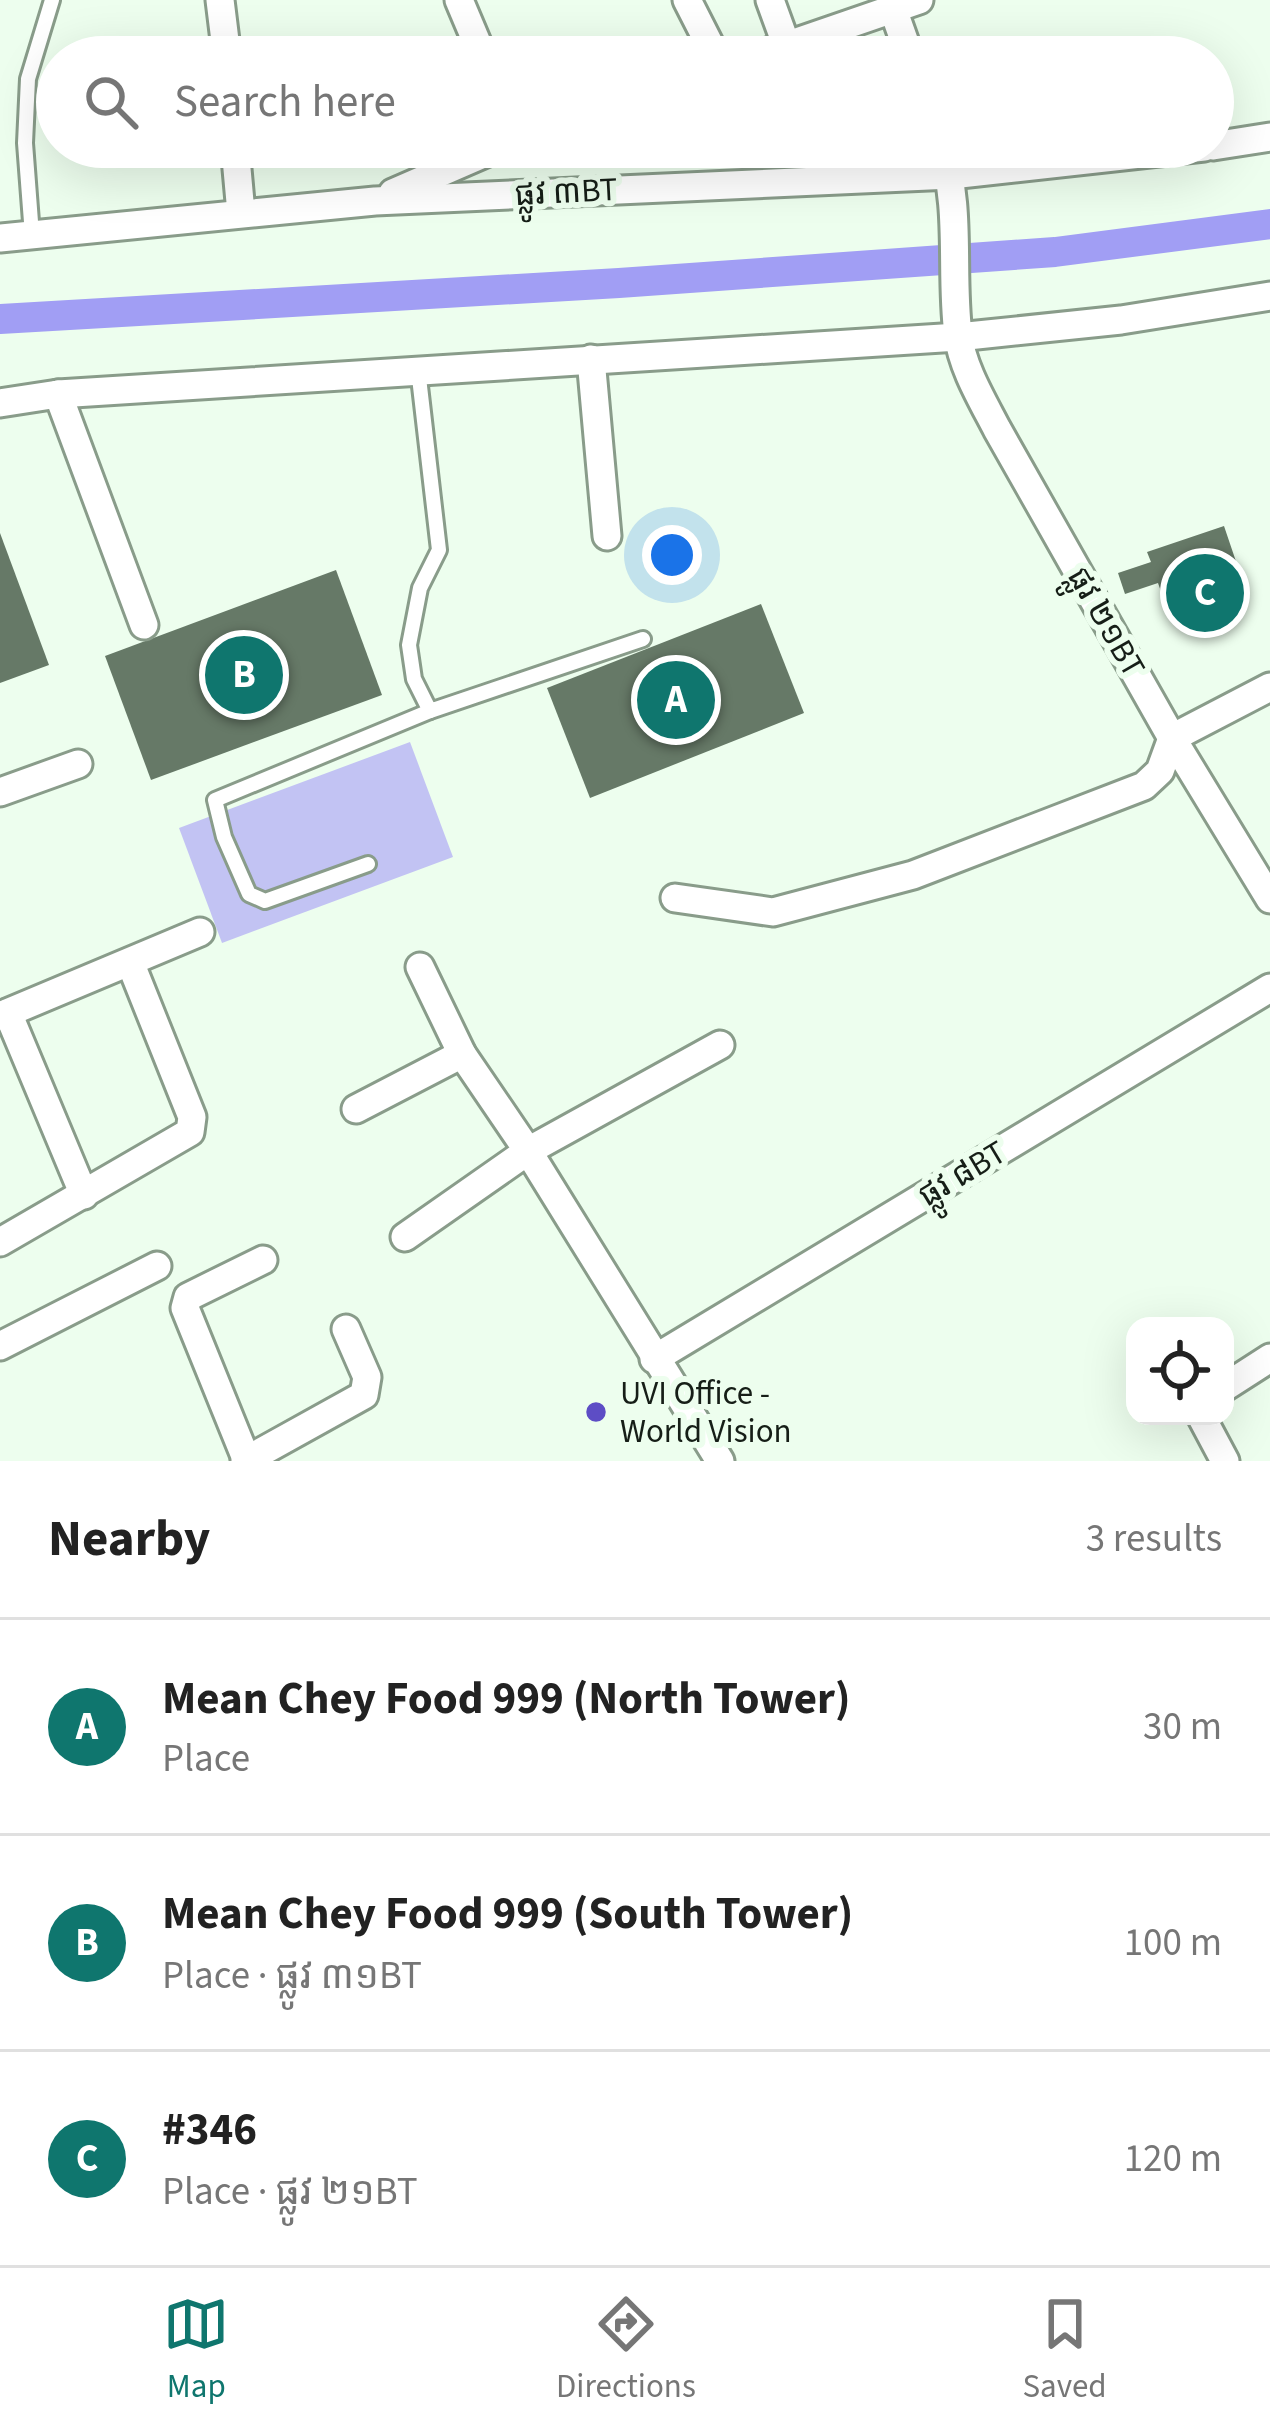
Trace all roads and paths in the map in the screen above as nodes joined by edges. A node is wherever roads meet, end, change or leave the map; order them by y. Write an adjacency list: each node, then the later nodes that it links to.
1 (52, 0): 7 (lane)
2 (220, 0): 8 (street)
3 (459, 0): 9 (street)
4 (687, 0): 10 (street)
5 (770, 0): 11 (street)
6 (906, 5): 12 (street); 13 (street)
7 (41, 36)
8 (224, 36)
9 (474, 36)
10 (705, 36)
11 (783, 36)
12 (811, 36)
13 (908, 36)
14 (36, 53): 24 (lane)
15 (1270, 136): 16 (street, ផ្លូវ ៣BT)
16 (1234, 142)
17 (238, 168): 23 (street)
18 (451, 168): 22 (street)
19 (947, 168): 21 (street)
20 (1063, 168): 21 (street, ផ្លូវ ៣BT)
21 (951, 185): 22 (street, ផ្លូវ ៣BT); 27 (street)
22 (375, 201): 23 (street, ផ្លូវ ៣BT)
23 (242, 213): 24 (street, ផ្លូវ ៣BT)
24 (32, 235): 25 (street, ផ្លូវ ៣BT)
25 (0, 238)
26 (1270, 296): 27 (street)
27 (957, 324): 28 (street); 37 (street, ផ្លូវ ២១BT)
28 (591, 359): 29 (street); 32 (street)
29 (418, 369): 30 (street); 36 (lane)
30 (58, 394): 31 (street); 33 (street)
31 (0, 403)
32 (607, 536)
33 (143, 625)
34 (643, 639): 36 (lane)
35 (1270, 687): 37 (street)
36 (430, 711): 40 (lane)
37 (1172, 738): 41 (street); 42 (street, ផ្លូវ ២១BT)
38 (78, 764): 39 (street)
39 (0, 792)
40 (368, 863)
41 (675, 898)
42 (1270, 899)
43 (200, 932): 44 (street)
44 (130, 962): 47 (street); 52 (street)
45 (420, 967): 49 (street)
46 (1270, 988): 60 (street, ផ្លូវ ៨BT)
47 (4, 1015): 52 (street)
48 (720, 1045): 51 (street)
49 (462, 1054): 50 (street); 51 (street)
50 (356, 1109)
51 (528, 1151): 53 (street); 60 (street)
52 (84, 1195): 54 (street)
53 (405, 1237)
54 (0, 1242)
55 (263, 1260): 63 (street)
56 (157, 1266): 58 (street)
57 (346, 1329): 63 (street)
58 (0, 1346)
59 (1270, 1358): 61 (street)
60 (654, 1359): 64 (street)
61 (1234, 1381)
62 (1206, 1425): 65 (street)
63 (246, 1461)
64 (720, 1461)
65 (1225, 1461)

